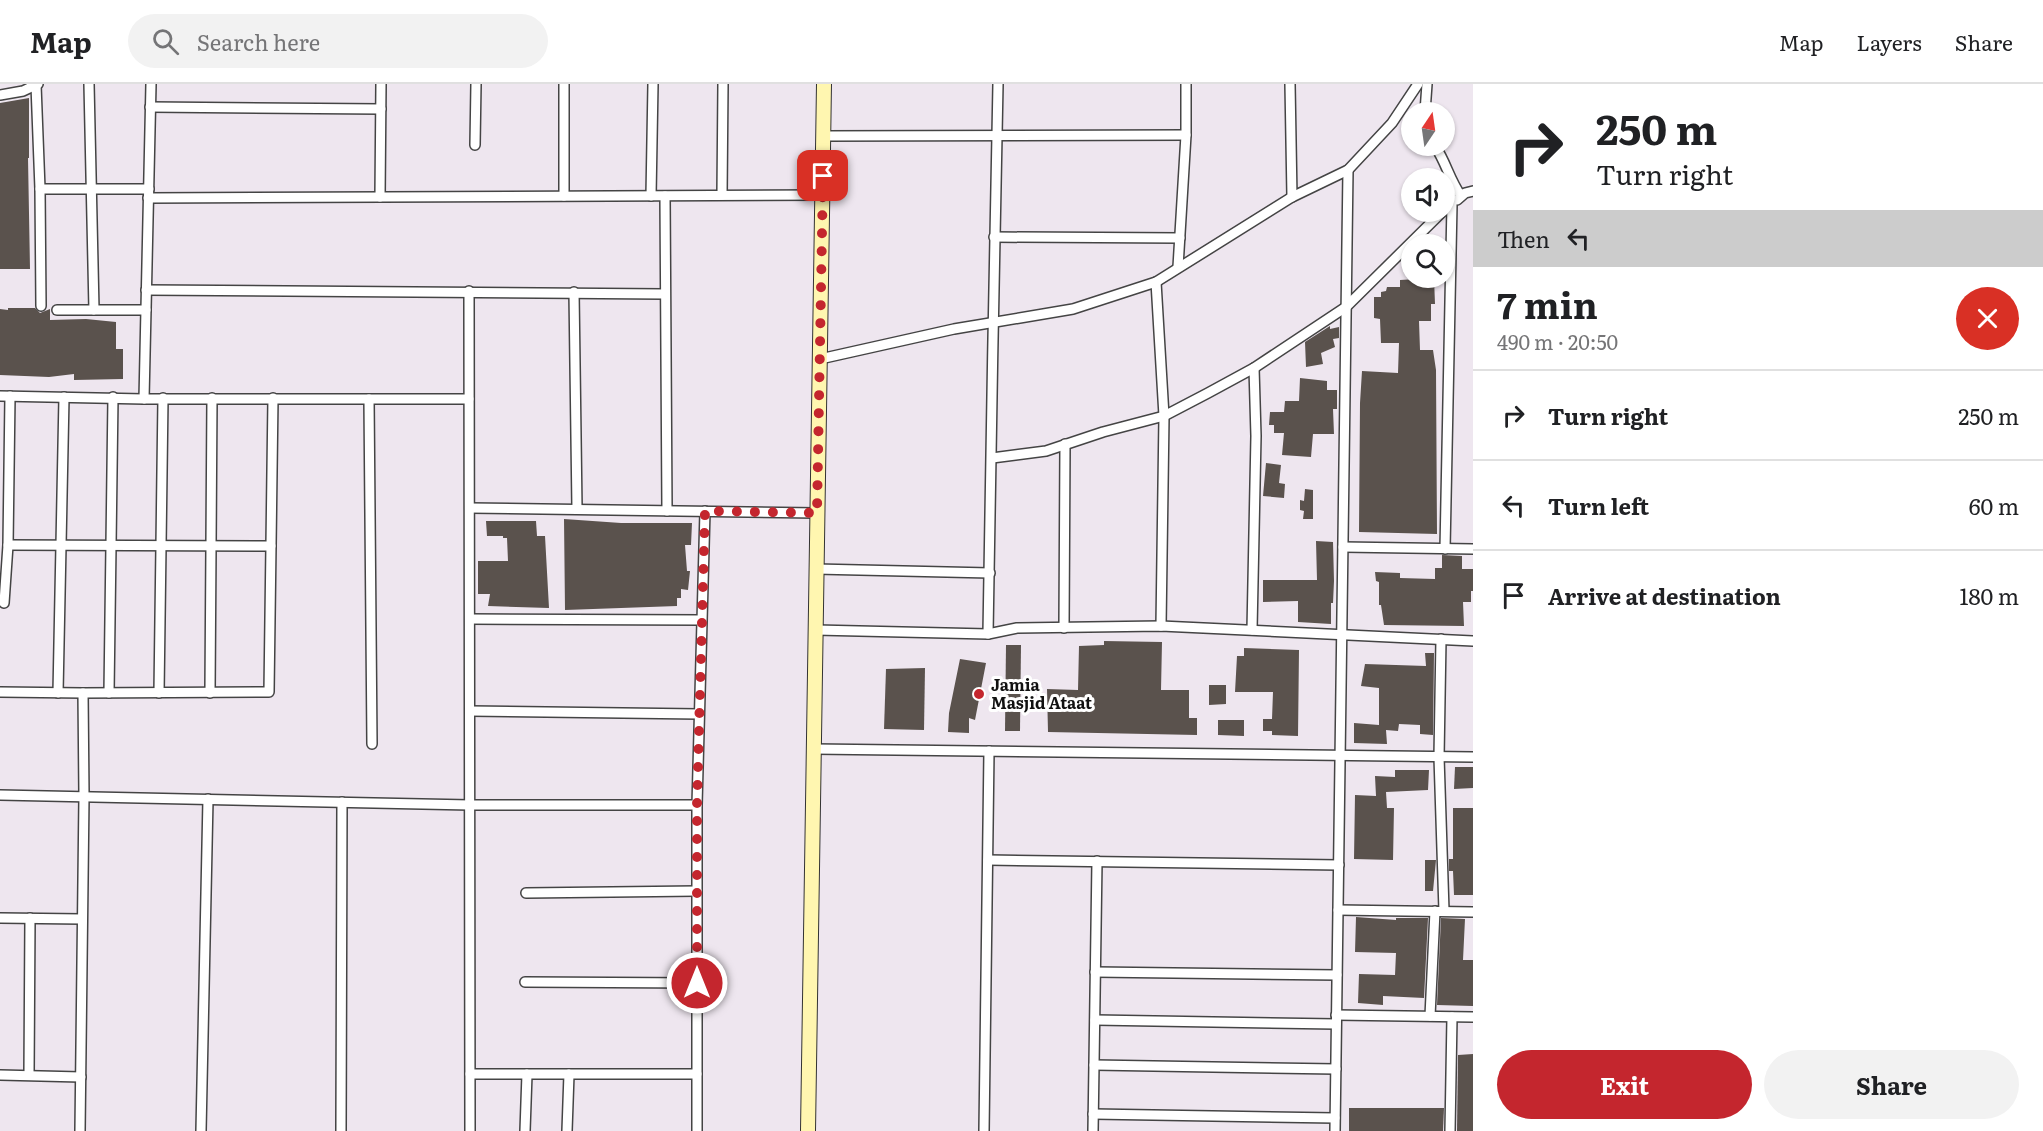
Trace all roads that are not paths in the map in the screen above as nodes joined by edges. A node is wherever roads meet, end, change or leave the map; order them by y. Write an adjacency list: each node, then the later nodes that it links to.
1 (37, 84): 15 (street); 25 (street)
2 (89, 84): 26 (street)
3 (151, 84): 17 (street)
4 (381, 84): 18 (street)
5 (476, 84): 22 (street)
6 (564, 84): 31 (street)
7 (653, 84): 32 (street)
8 (723, 84): 29 (street)
9 (824, 84): 20 (street)
10 (998, 84): 21 (street)
11 (1186, 84): 19 (street)
12 (1290, 84): 36 (street)
13 (1418, 84): 24 (street)
14 (1427, 84): 16 (street)
15 (0, 96)
16 (1426, 102)
17 (150, 107): 18 (street); 28 (street)
18 (381, 109): 35 (street)
19 (1186, 135): 21 (street); 41 (street)
20 (824, 136): 21 (street); 30 (street)
21 (997, 136): 40 (street)
22 (475, 145)
23 (1441, 156): 34 (street)
24 (1348, 170): 36 (street); 49 (street)
25 (40, 189): 26 (street); 48 (street)
26 (93, 189): 28 (street); 51 (street)
27 (1473, 191): 34 (street)
28 (148, 194): 35 (street); 44 (street)
29 (723, 195): 30 (street); 33 (street)
30 (823, 195): 54 (street)
31 (564, 196): 32 (street); 35 (street)
32 (651, 196): 33 (street)
33 (665, 196): 47 (street)
34 (1461, 196): 37 (street)
35 (380, 197)
36 (1292, 197): 42 (street)
37 (1455, 201)
38 (1432, 222): 49 (street)
39 (1446, 222): 81 (street)
40 (994, 237): 41 (street); 53 (street)
41 (1180, 238): 42 (street)
42 (1178, 267): 43 (street)
43 (1156, 282): 53 (street); 66 (street)
44 (146, 290): 45 (street); 52 (street)
45 (469, 291): 46 (street); 65 (street)
46 (574, 292): 47 (street); 70 (street)
47 (664, 294): 71 (street)
48 (41, 306)
49 (1346, 307): 55 (street); 80 (street)
50 (57, 310): 51 (street)
51 (94, 310): 52 (street)
52 (146, 310): 63 (street)
53 (992, 322): 54 (street); 68 (street)
54 (820, 359): 73 (street)
55 (1254, 368): 66 (street); 91 (street)
56 (0, 396): 57 (street)
57 (10, 396): 58 (street); 74 (street)
58 (64, 397): 59 (street); 75 (street)
59 (113, 398): 63 (street); 76 (street)
60 (163, 398): 61 (street); 63 (street); 77 (street)
61 (212, 398): 62 (street); 78 (street)
62 (273, 398): 64 (street); 79 (street)
63 (144, 399)
64 (369, 399): 65 (street); 104 (street)
65 (470, 399): 69 (street)
66 (1164, 416): 67 (street); 88 (street)
67 (1065, 444): 68 (street); 89 (street)
68 (992, 458): 84 (street)
69 (470, 508): 70 (street); 86 (street)
70 (577, 509): 71 (street)
71 (667, 510): 72 (street)
72 (705, 511): 73 (street); 87 (street)
73 (817, 513): 83 (street)
74 (8, 545): 75 (street); 85 (street)
75 (61, 545): 76 (street); 97 (street)
76 (111, 545): 77 (street); 99 (street)
77 (161, 545): 78 (street); 100 (street)
78 (211, 546): 79 (street); 101 (street)
79 (271, 546): 101 (street)
80 (1343, 547): 81 (street); 92 (street)
81 (1445, 549): 82 (street)
82 (1473, 549)
83 (816, 569): 84 (street); 90 (street)
84 (990, 573): 93 (street)
85 (4, 603)
86 (470, 619): 87 (street); 102 (street)
87 (701, 620): 103 (street)
88 (1161, 626): 89 (street); 91 (street)
89 (1064, 628): 93 (street)
90 (816, 630): 93 (street); 105 (street)
91 (1252, 630): 92 (street)
92 (1341, 633): 94 (street); 107 (street)
93 (988, 634)
94 (1441, 639): 95 (street); 108 (street)
95 (1473, 640)
96 (0, 692): 97 (street)
97 (58, 693): 98 (street)
98 (83, 693): 99 (street); 111 (street)
99 (109, 693): 100 (street)
100 (159, 693): 101 (street)
101 (210, 693)
102 (470, 711): 103 (street); 114 (street)
103 (699, 714): 115 (street)
104 (372, 744)
105 (814, 749): 106 (street); 154 (street)
106 (990, 751): 107 (street); 116 (street)
107 (1340, 755): 108 (street); 118 (street)
108 (1439, 757): 109 (street); 122 (street)
109 (1473, 757)
110 (0, 795): 111 (street)
111 (84, 796): 112 (street); 126 (street)
112 (208, 799): 113 (street); 148 (street)
113 (342, 802): 114 (street); 149 (street)
114 (470, 805): 115 (street); 138 (street)
115 (697, 805): 119 (street)
116 (988, 860): 117 (street); 155 (street)
117 (1097, 861): 118 (street); 127 (street)
118 (1338, 865): 121 (street)
119 (697, 891): 120 (street); 130 (street)
120 (526, 893)
121 (1338, 910): 122 (street); 128 (street)
122 (1439, 911): 123 (street); 131 (street)
123 (1473, 912)
124 (0, 918): 125 (street)
125 (30, 918): 126 (street); 143 (street)
126 (82, 919): 144 (street)
127 (1095, 972): 128 (street); 134 (street)
128 (1337, 975): 135 (street)
129 (525, 982): 130 (street)
130 (697, 983): 141 (street)
131 (1430, 1016): 132 (street); 135 (street)
132 (1452, 1017): 133 (street); 158 (street)
133 (1473, 1017)
134 (1095, 1020): 135 (street); 136 (street)
135 (1336, 1020): 137 (street)
136 (1094, 1065): 137 (street); 145 (street)
137 (1336, 1069): 146 (street)
138 (470, 1074): 139 (street); 150 (street)
139 (527, 1074): 140 (street); 151 (street)
140 (569, 1074): 141 (street); 152 (street)
141 (697, 1074): 153 (street)
142 (0, 1075): 143 (street)
143 (29, 1076): 144 (street)
144 (81, 1077): 147 (street)
145 (1094, 1114): 146 (street); 156 (street)
146 (1335, 1118): 157 (street)
147 (80, 1131)
148 (201, 1131)
149 (341, 1131)
150 (470, 1131)
151 (525, 1131)
152 (567, 1131)
153 (697, 1131)
154 (808, 1131)
155 (984, 1131)
156 (1093, 1131)
157 (1335, 1131)
158 (1450, 1131)

